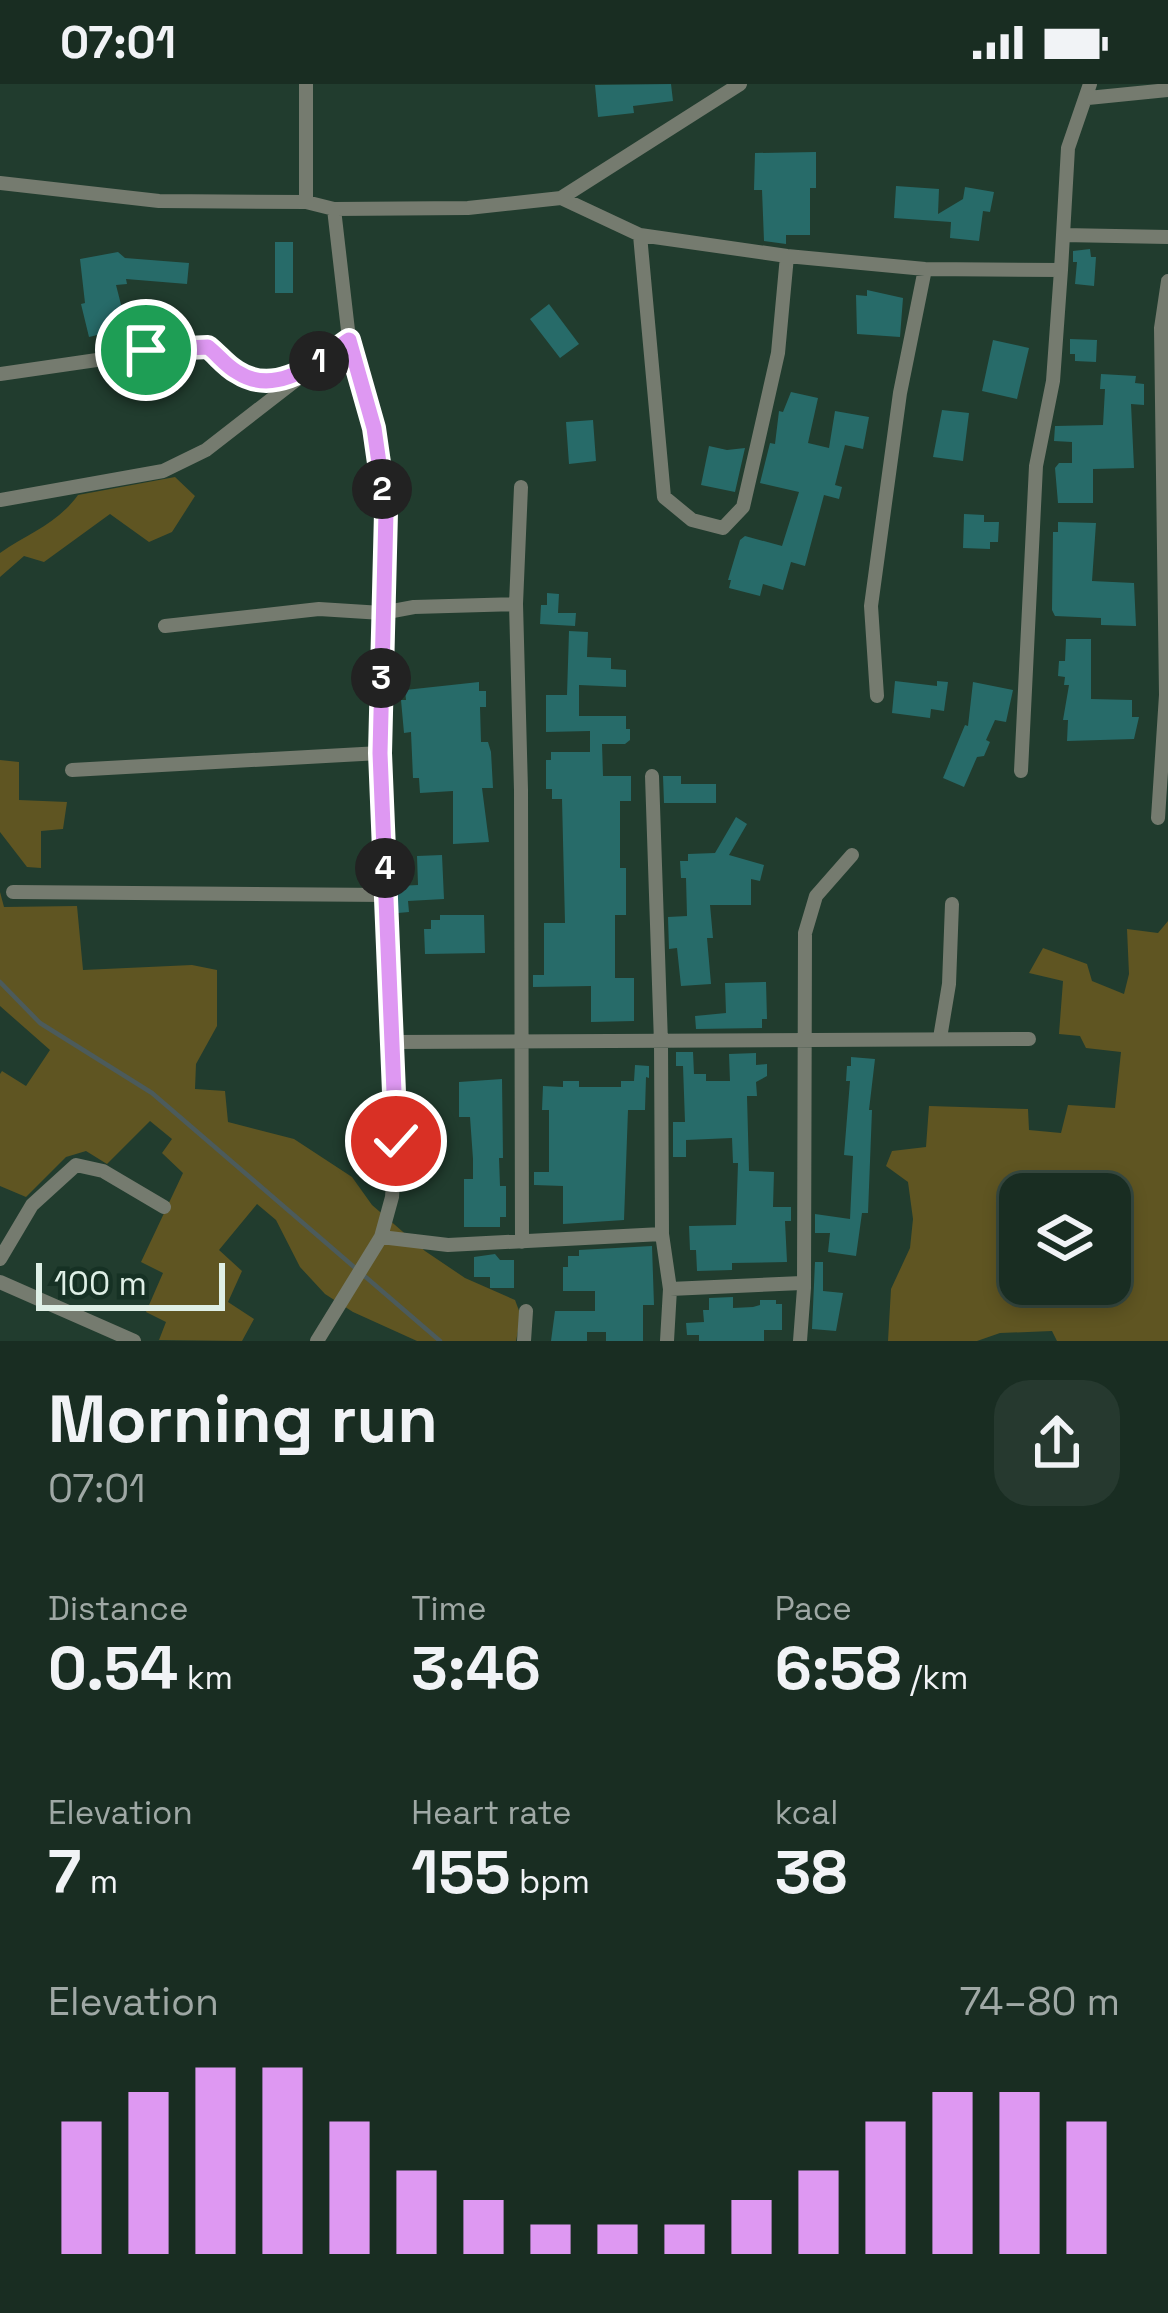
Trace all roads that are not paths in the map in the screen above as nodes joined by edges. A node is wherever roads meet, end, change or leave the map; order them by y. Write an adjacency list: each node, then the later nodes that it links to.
1 (306, 84): 7 (street)
2 (740, 84): 6 (street)
3 (1089, 91): 4 (street); 10 (street)
4 (1168, 91)
5 (0, 183): 7 (street)
6 (561, 198): 8 (street); 9 (street)
7 (306, 202): 8 (street)
8 (334, 209): 16 (street)
9 (640, 235): 12 (street); 12 (street)
10 (1063, 235): 11 (street); 14 (street)
11 (1168, 238)
12 (787, 256): 13 (street)
13 (925, 269): 14 (street); 24 (street)
14 (1060, 270): 27 (street)
15 (1168, 281): 29 (street)
16 (349, 340): 18 (street); 22 (street)
17 (0, 374): 18 (street)
18 (296, 377): 20 (street)
19 (521, 487): 21 (street)
20 (0, 500)
21 (516, 604): 22 (street); 38 (street)
22 (382, 613): 23 (street); 25 (street)
23 (165, 626)
24 (877, 696)
25 (380, 753): 26 (street); 32 (street)
26 (72, 770)
27 (1021, 771)
28 (652, 776): 39 (street)
29 (1158, 818)
30 (852, 855): 34 (street)
31 (14, 892): 32 (street)
32 (387, 895): 37 (street)
33 (952, 904): 35 (street)
34 (806, 1037): 35 (street); 39 (street); 46 (street)
35 (940, 1038): 36 (street)
36 (1029, 1039)
37 (393, 1042): 38 (street); 42 (street)
38 (523, 1043): 39 (street); 43 (street)
39 (661, 1043): 41 (street)
40 (164, 1207): 44 (street)
41 (662, 1234): 43 (street); 47 (street)
42 (381, 1237): 43 (street); 50 (street)
43 (522, 1242)
44 (0, 1259)
45 (0, 1282): 49 (street)
46 (802, 1283): 47 (street); 53 (street)
47 (670, 1289): 52 (street)
48 (526, 1311): 51 (street)
49 (134, 1341)
50 (317, 1341)
51 (524, 1341)
52 (667, 1341)
53 (800, 1341)

